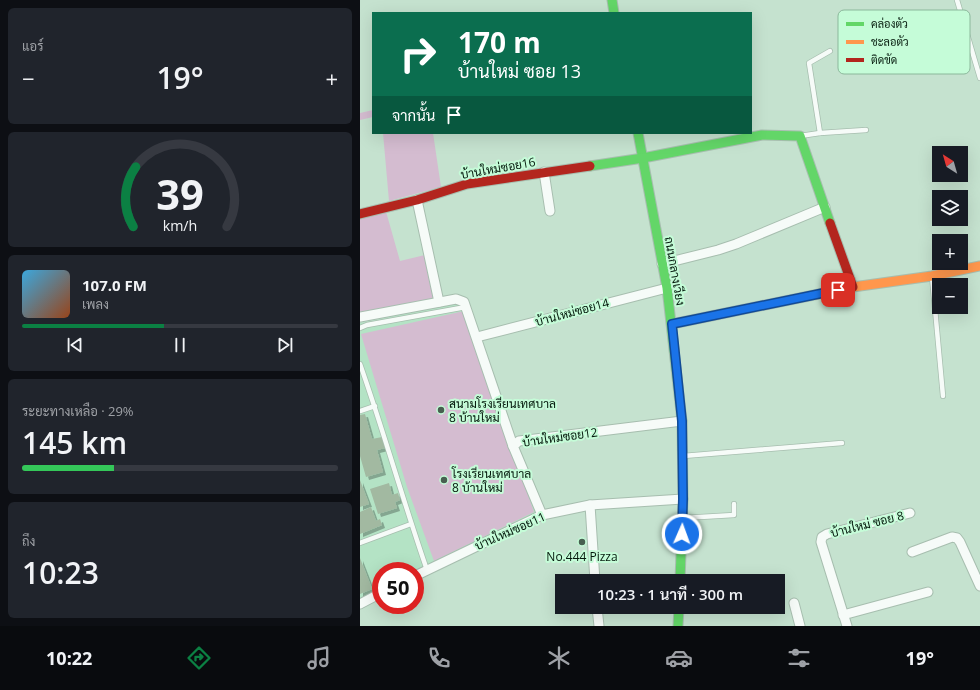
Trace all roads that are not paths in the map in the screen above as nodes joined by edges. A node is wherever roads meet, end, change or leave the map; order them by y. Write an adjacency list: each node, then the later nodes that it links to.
1 (612, 0): 4 (street)
2 (957, 0): 3 (lane)
3 (960, 10)
4 (614, 12)
5 (970, 44): 7 (lane)
6 (830, 51): 9 (lane)
7 (980, 78)
8 (866, 130): 9 (lane)
9 (820, 132): 11 (lane)
10 (638, 134): 12 (street, ถนนกลางเวียง)
11 (800, 136): 12 (street, บ้านใหม่ซอย16); 15 (street)
12 (643, 158): 13 (street, บ้านใหม่ซอย16); 18 (street, ถนนกลางเวียง)
13 (544, 172): 14 (street, บ้านใหม่ซอย16); 16 (street)
14 (417, 200): 17 (street, บ้านใหม่ซอย16); 23 (street)
15 (825, 207): 18 (street); 21 (street)
16 (550, 211)
17 (360, 214)
18 (662, 264): 22 (street, ถนนกลางเวียง)
19 (980, 266): 20 (street)
20 (932, 276): 21 (street); 30 (lane)
21 (853, 287): 26 (street)
22 (667, 288): 26 (street, ถนนกลางเวียง); 28 (street, บ้านใหม่ซอย14)
23 (439, 302): 24 (street); 25 (street)
24 (466, 306): 27 (lane); 28 (street)
25 (360, 317)
26 (672, 324): 33 (street, ถนนกลางเวียง)
27 (360, 328)
28 (477, 337): 35 (street)
29 (360, 364): 31 (lane)
30 (943, 396)
31 (375, 406): 32 (lane); 43 (lane)
32 (360, 411)
33 (682, 421): 35 (street, บ้านใหม่ซอย12); 36 (street, ถนนกลางเวียง)
34 (842, 443): 36 (lane)
35 (513, 446): 41 (street, บ้านใหม่ซอย12)
36 (682, 456): 37 (street, ถนนกลางเวียง)
37 (683, 499): 39 (street, บ้านใหม่ซอย11); 42 (street, ถนนกลางเวียง)
38 (734, 504): 42 (lane)
39 (590, 505): 41 (street, บ้านใหม่ซอย11); 47 (street)
40 (910, 514): 56 (street, บ้านใหม่ ซอย 8)
41 (542, 515): 46 (street, บ้านใหม่ซอย11)
42 (682, 518): 48 (street, ถนนกลางเวียง)
43 (410, 524): 44 (lane); 46 (lane)
44 (360, 543)
45 (912, 552): 49 (street)
46 (426, 570)
47 (595, 574)
48 (680, 574)
49 (980, 586)
50 (928, 592): 56 (street)
51 (372, 598): 53 (street)
52 (794, 603): 59 (street)
53 (360, 604)
54 (598, 614): 57 (street)
55 (679, 614): 58 (street)
56 (843, 614): 60 (street, บ้านใหม่ ซอย 8)
57 (599, 626)
58 (678, 626)
59 (800, 626)
60 (847, 626)

